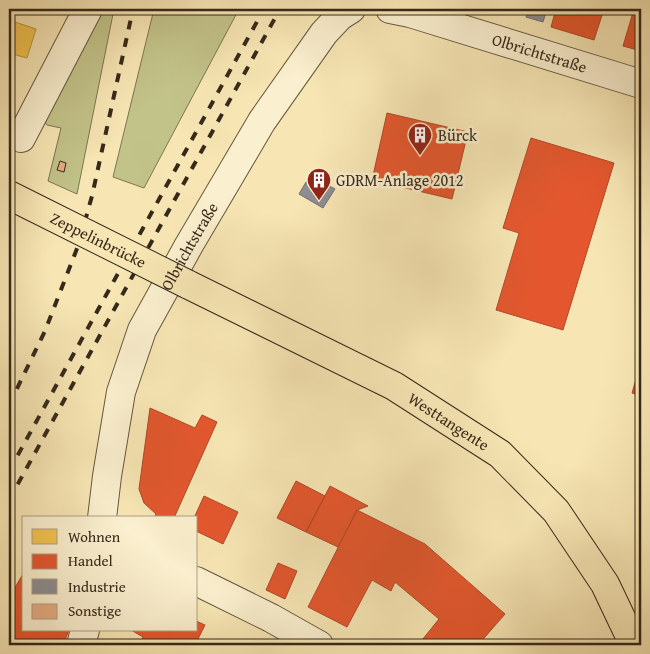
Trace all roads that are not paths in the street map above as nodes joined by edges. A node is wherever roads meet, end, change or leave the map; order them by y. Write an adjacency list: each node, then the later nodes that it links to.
1 (88, 9): 5 (street)
2 (351, 9): 8 (street, Olbrichtstraße)
3 (403, 10): 4 (street, Olbrichtstraße)
4 (641, 84)
5 (22, 138)
6 (9, 195): 7 (main road, Zeppelinbrücke, bridge)
7 (187, 284): 13 (main road, Westtangente)
8 (102, 516)
9 (198, 582): 12 (street)
10 (84, 632): 11 (street)
11 (81, 645)
12 (319, 645)
13 (634, 645)

